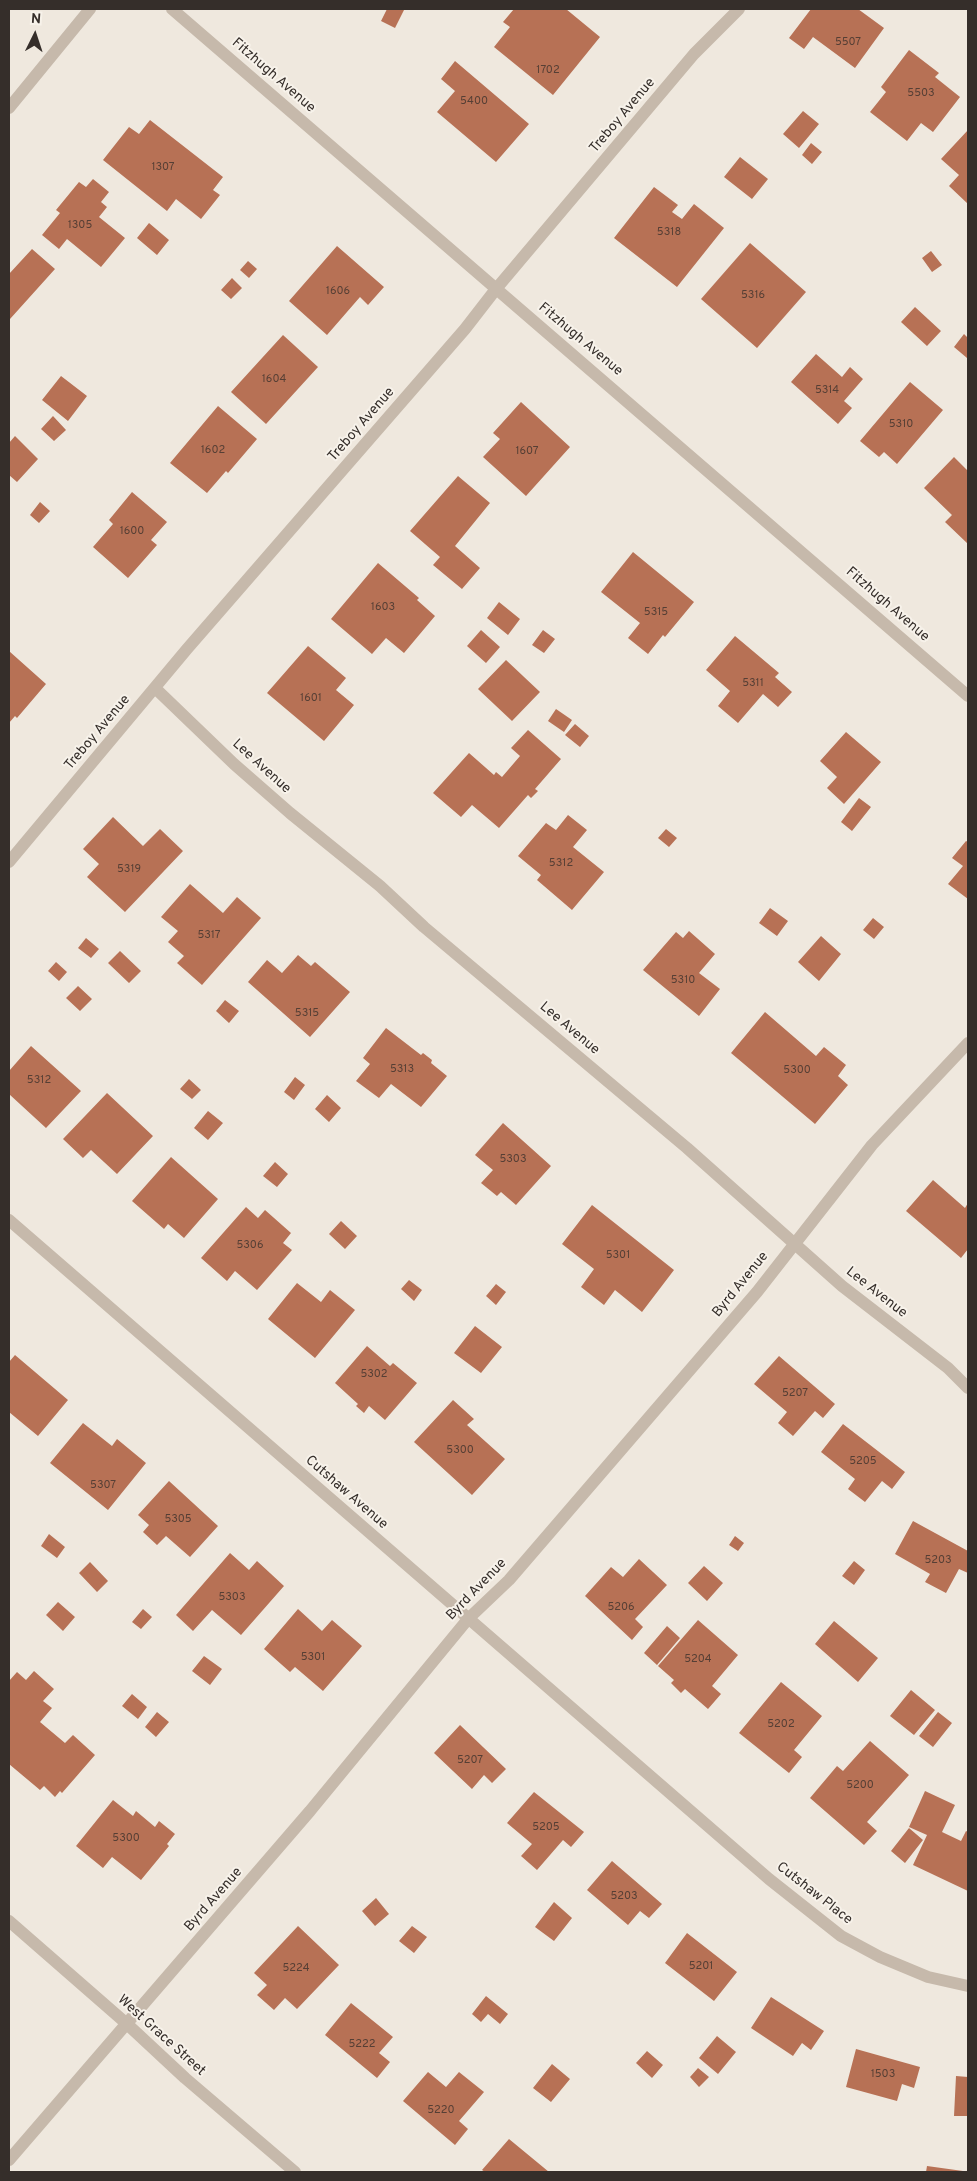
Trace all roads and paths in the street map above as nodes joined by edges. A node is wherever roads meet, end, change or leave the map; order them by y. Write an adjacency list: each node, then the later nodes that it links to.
1 (90, 9): 4 (street)
2 (172, 9): 5 (street, Fitzhugh Avenue)
3 (739, 9): 5 (street, Treboy Avenue)
4 (9, 108)
5 (496, 289): 6 (street, Treboy Avenue); 7 (street, Fitzhugh Avenue)
6 (155, 688): 8 (street, Treboy Avenue); 11 (street, Lee Avenue)
7 (968, 696)
8 (9, 862)
9 (968, 1043): 11 (street, Byrd Avenue)
10 (9, 1220): 13 (street, Cutshaw Avenue)
11 (794, 1243): 12 (street, Lee Avenue); 13 (street, Byrd Avenue)
12 (968, 1388)
13 (468, 1619): 14 (street, Cutshaw Avenue); 17 (street, Byrd Avenue)
14 (663, 1788): 16 (street, Cutshaw Place)
15 (9, 1921): 17 (street, West Grace Street)
16 (968, 1986)
17 (127, 2024): 18 (street, Byrd Avenue); 19 (street, West Grace Street)
18 (9, 2160)
19 (294, 2172)

